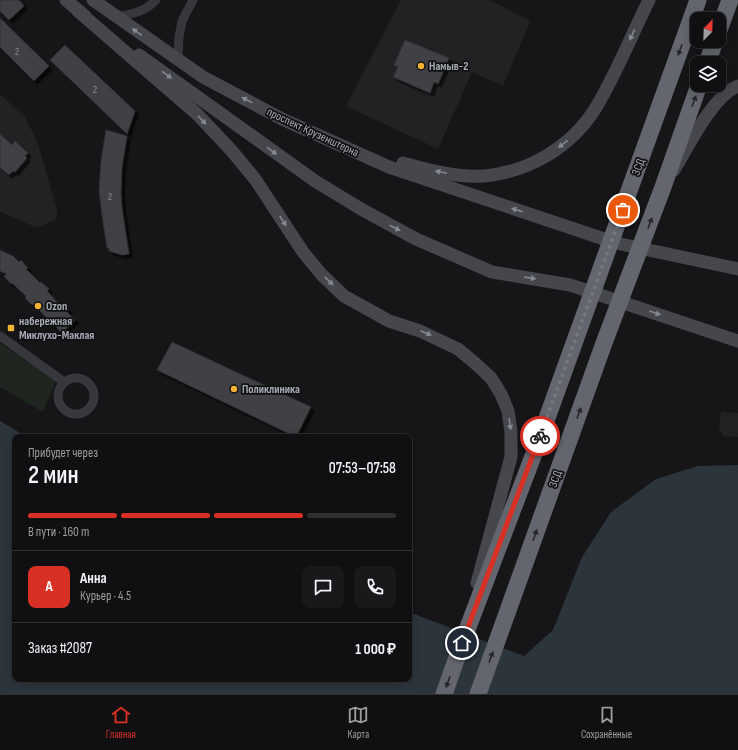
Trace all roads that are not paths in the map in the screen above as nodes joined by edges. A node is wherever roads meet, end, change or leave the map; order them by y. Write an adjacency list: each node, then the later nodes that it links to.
1 (66, 0): 8 (main road)
2 (93, 0): 10 (main road, проспект Крузенштерна)
3 (156, 0): 10 (street)
4 (193, 0): 11 (street)
5 (649, 0): 14 (main road, one-way to 14)
6 (698, 0): 20 (highway, ЗСД, one-way to 20, bridge)
7 (730, 0): 9 (highway)
8 (78, 11): 18 (main road, one-way to 18); 20 (main road, one-way to 20, bridge)
9 (726, 12)
10 (116, 17): 11 (main road, проспект Крузенштерна, one-way to 10)
11 (178, 60): 14 (main road, проспект Крузенштерна, one-way to 11)
12 (738, 86): 15 (main road)
13 (697, 92): 15 (highway, ЗСД, one-way to 13, bridge)
14 (282, 119): 16 (main road, проспект Крузенштерна, one-way to 14)
15 (663, 187): 22 (highway, ЗСД, one-way to 15, bridge)
16 (738, 269)
17 (0, 336): 19 (street)
18 (738, 341)
19 (64, 382): 19 (street)
20 (462, 643): 21 (highway, ЗСД, one-way to 21, bridge)
21 (444, 694)
22 (478, 694)

